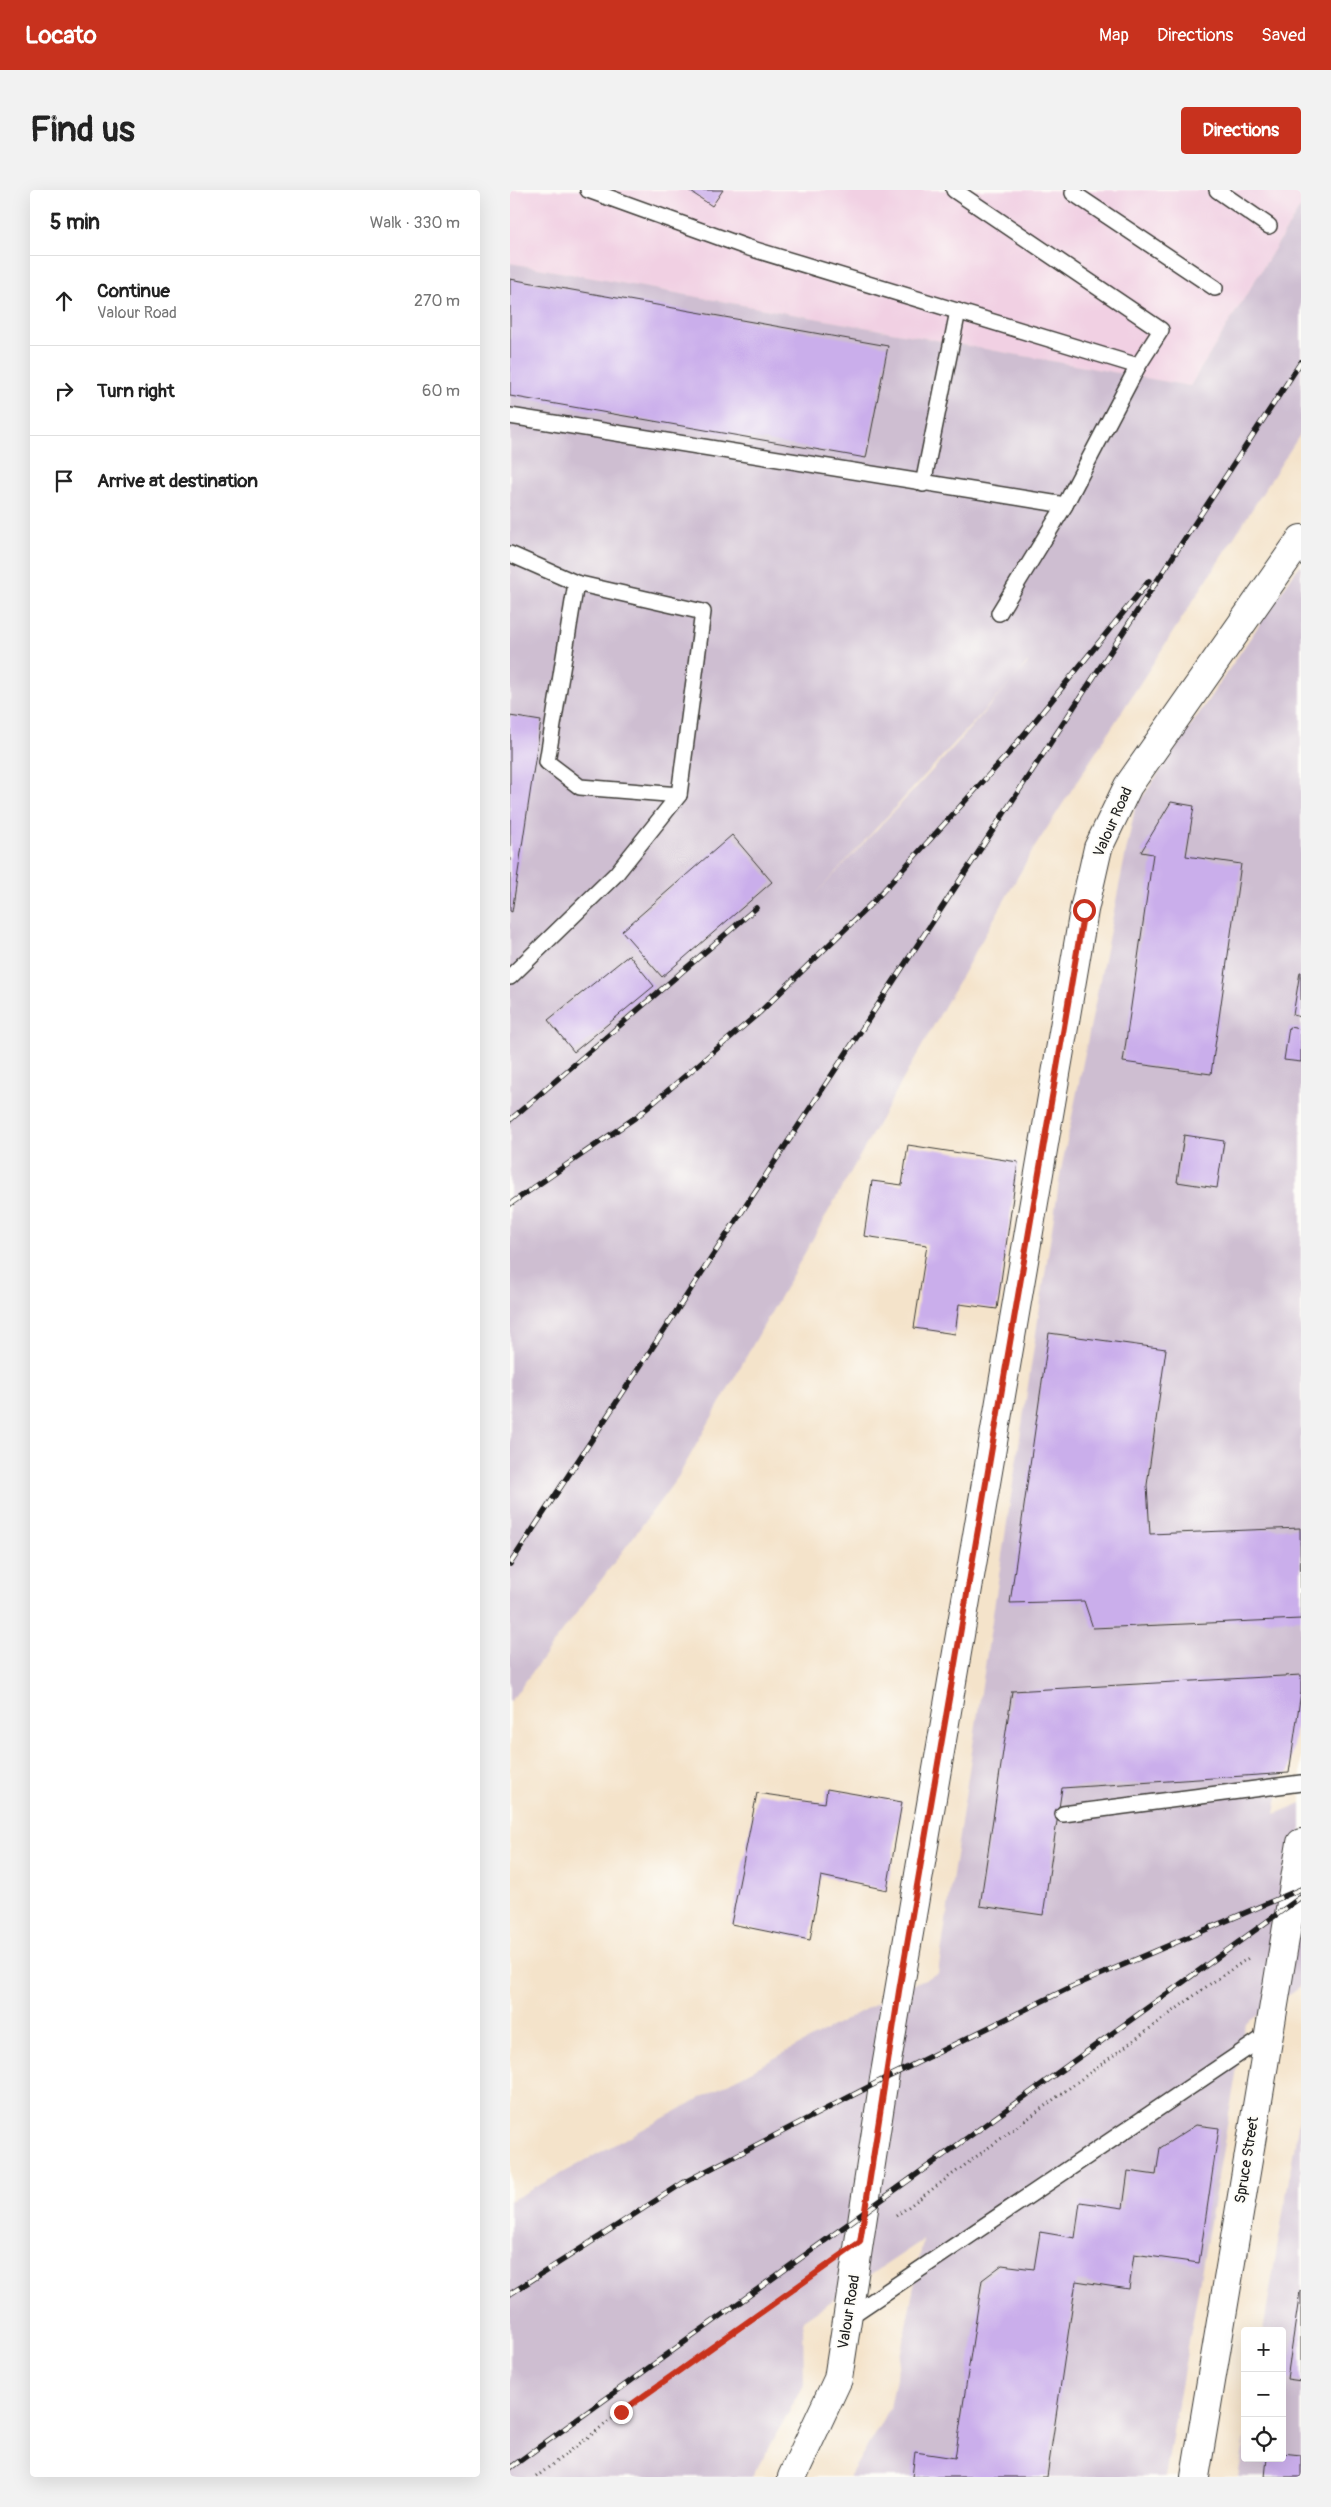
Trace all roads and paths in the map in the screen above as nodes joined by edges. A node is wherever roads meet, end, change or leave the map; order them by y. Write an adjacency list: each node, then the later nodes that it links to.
1 (588, 190): 7 (lane)
2 (954, 190): 8 (lane)
3 (1217, 190): 5 (lane)
4 (1072, 193): 6 (lane)
5 (1268, 226)
6 (1216, 288)
7 (958, 311): 8 (lane); 10 (lane)
8 (1138, 366): 11 (lane)
9 (510, 416): 10 (lane)
10 (923, 484): 11 (lane)
11 (1065, 505): 15 (lane)
12 (1301, 539): 23 (street, Valour Road)
13 (510, 554): 14 (lane)
14 (576, 583): 16 (lane); 16 (lane)
15 (998, 613)
16 (679, 795): 17 (lane)
17 (510, 977)
18 (1301, 1783): 19 (lane)
19 (1063, 1814)
20 (1301, 1843): 21 (street, Spruce Street)
21 (1286, 1933): 22 (street, Spruce Street); 23 (path)
22 (1267, 2035): 24 (lane); 27 (street, Spruce Street)
23 (860, 2242): 24 (street, Valour Road); 25 (path)
24 (849, 2317): 26 (street, Valour Road)
25 (536, 2477)
26 (792, 2477)
27 (1195, 2477)

